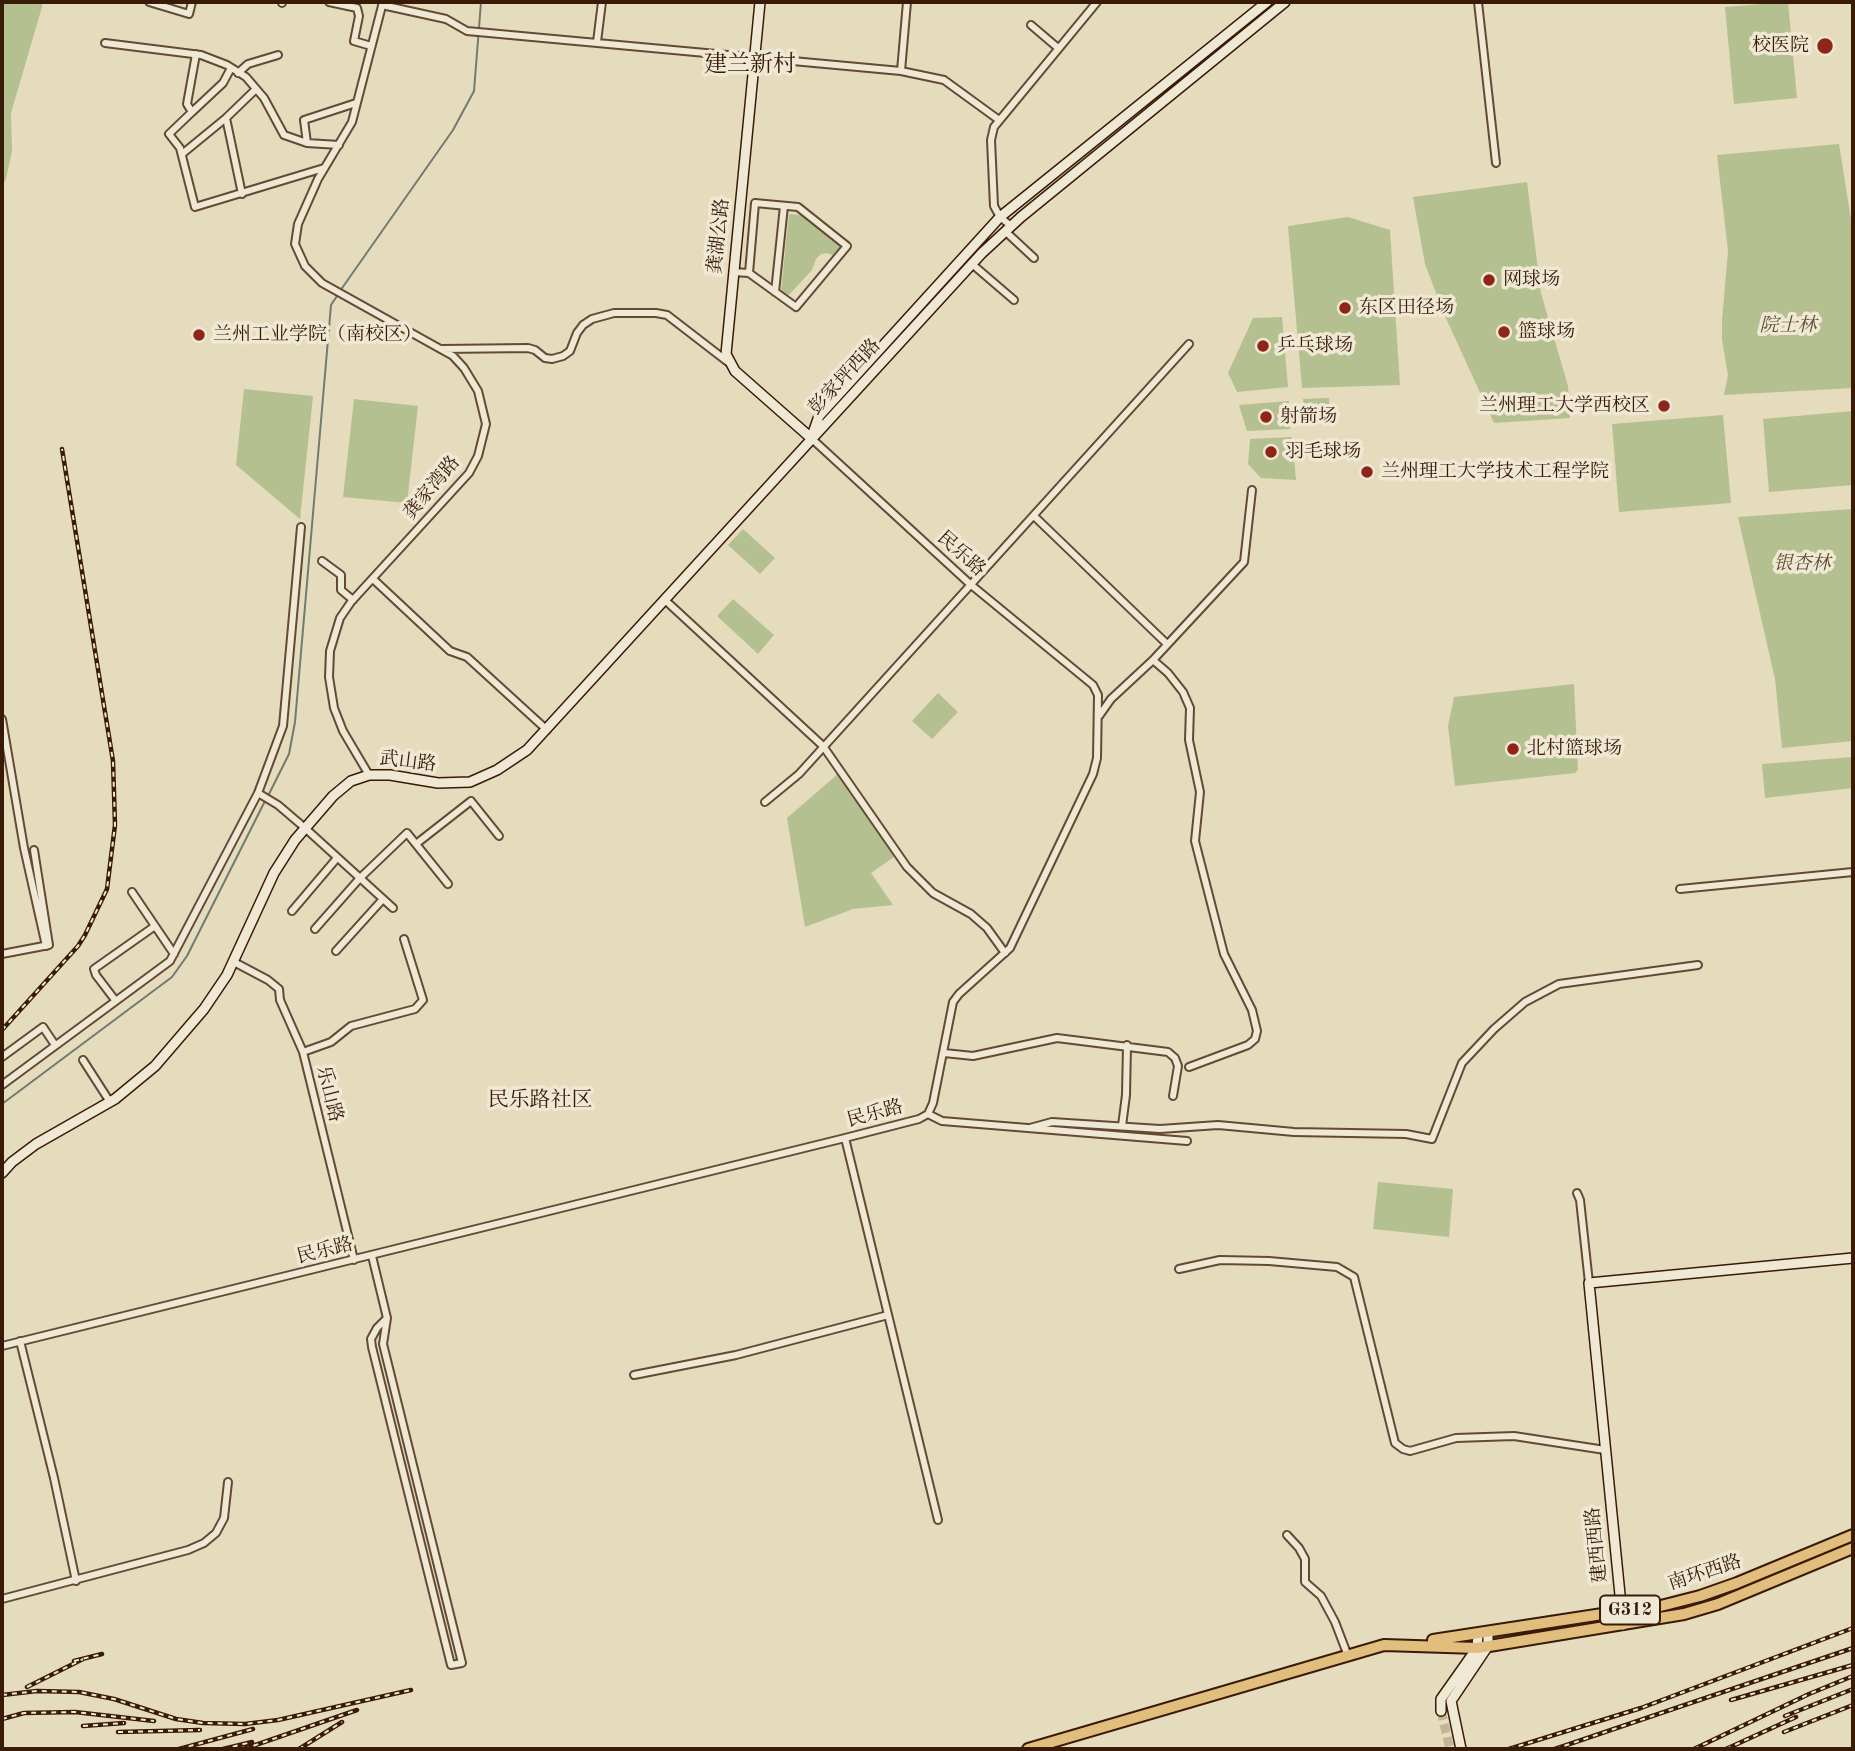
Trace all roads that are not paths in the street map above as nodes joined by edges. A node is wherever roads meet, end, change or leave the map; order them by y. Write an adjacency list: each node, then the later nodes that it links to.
1 (149, 2): 2 (street)
2 (192, 2)
3 (329, 2): 12 (street)
4 (602, 2): 14 (street)
5 (761, 2): 20 (main road, 龚湖公路)
6 (907, 2): 22 (street)
7 (1097, 2): 17 (street)
8 (1267, 2): 35 (main road, 彭家坪西路)
9 (1285, 2): 36 (main road, 彭家坪西路)
10 (1478, 2): 31 (street)
11 (383, 4): 14 (street, 龚家湾路); 16 (street, 龚家湾路)
12 (357, 5): 16 (street)
13 (1031, 25): 17 (street)
14 (597, 42): 20 (street, 龚家湾路)
15 (105, 43): 18 (street)
16 (372, 46): 24 (street, 龚家湾路)
17 (1058, 48): 27 (street)
18 (196, 54): 21 (street); 25 (street)
19 (278, 55): 21 (street)
20 (755, 57): 22 (street, 龚家湾路); 39 (main road, 龚湖公路)
21 (235, 71): 23 (street); 25 (street)
22 (901, 71): 27 (street, 龚家湾路)
23 (256, 89): 26 (street); 28 (street)
24 (356, 103): 28 (street); 29 (street, 龚家湾路)
25 (192, 112): 30 (street)
26 (226, 118): 30 (street); 33 (street)
27 (999, 120): 35 (street)
28 (307, 143): 29 (street)
29 (339, 145): 32 (street, 龚家湾路)
30 (182, 154): 33 (street)
31 (1496, 163)
32 (324, 168): 33 (street); 44 (street, 龚家湾路)
33 (242, 194)
34 (784, 206): 40 (street); 41 (street); 41 (street)
35 (1000, 218): 36 (street); 46 (main road, 彭家坪西路)
36 (1008, 229): 37 (street); 38 (main road, 彭家坪西路)
37 (1034, 258)
38 (972, 264): 42 (street); 46 (main road, 彭家坪西路)
39 (733, 272): 40 (street); 45 (main road, 龚湖公路)
40 (749, 273): 41 (street)
41 (775, 292)
42 (1014, 300)
43 (1189, 344): 48 (street)
44 (440, 349): 45 (street); 51 (street, 龚家湾路)
45 (728, 362): 46 (main road)
46 (811, 438): 52 (street, 民乐路); 54 (main road, 武山路)
47 (1252, 490): 55 (street)
48 (1034, 516): 52 (street); 55 (street)
49 (301, 527): 62 (street)
50 (322, 561): 53 (street)
51 (373, 579): 53 (street, 龚家湾路); 59 (street)
52 (970, 584): 57 (street, 民乐路); 60 (street)
53 (354, 600): 61 (street, 龚家湾路)
54 (665, 600): 59 (main road, 武山路); 60 (street)
55 (1167, 644): 56 (street)
56 (1153, 660): 57 (street); 94 (street)
57 (1097, 717): 82 (street, 民乐路)
58 (2, 719): 80 (street)
59 (547, 730): 61 (main road, 武山路)
60 (823, 746): 63 (street); 82 (street)
61 (369, 775): 64 (main road, 武山路)
62 (260, 793): 64 (street); 84 (street)
63 (765, 803)
64 (304, 828): 68 (street); 85 (main road, 武山路)
65 (499, 836): 66 (street)
66 (416, 844): 70 (street); 71 (street)
67 (34, 850): 80 (street)
68 (337, 858): 70 (street); 76 (street)
69 (1853, 872): 72 (street)
70 (360, 878): 74 (street); 78 (street)
71 (448, 884)
72 (1680, 889)
73 (132, 892): 77 (street)
74 (383, 899): 75 (street); 81 (street)
75 (393, 908)
76 (292, 911)
77 (155, 926): 84 (street); 87 (street)
78 (315, 929)
79 (404, 939): 90 (street)
80 (46, 946): 83 (street)
81 (337, 951)
82 (1005, 953): 91 (street, 民乐路)
83 (2, 954)
84 (174, 954): 87 (street)
85 (234, 962): 90 (street, 乐山路); 97 (main road, 武山路)
86 (1698, 965): 99 (street)
87 (116, 1000): 88 (street)
88 (55, 1045): 92 (street); 95 (street)
89 (1127, 1045): 91 (street); 96 (street); 99 (street)
90 (303, 1052): 107 (street, 乐山路)
91 (944, 1054): 98 (street, 民乐路)
92 (2, 1057)
93 (83, 1060): 97 (street)
94 (1189, 1067)
95 (2, 1085)
96 (1173, 1097)
97 (110, 1102): 103 (main road, 武山路)
98 (928, 1114): 100 (street); 101 (street, 民乐路)
99 (1122, 1126): 100 (street)
100 (1030, 1128): 102 (street)
101 (845, 1138): 105 (street, 民乐路); 110 (street)
102 (1187, 1141)
103 (2, 1173)
104 (1577, 1193): 109 (street)
105 (372, 1256): 107 (street, 民乐路); 111 (street)
106 (1853, 1258): 109 (main road)
107 (354, 1260): 112 (street, 民乐路)
108 (1179, 1269): 115 (street)
109 (1589, 1283): 115 (main road, 建西西路)
110 (888, 1315): 114 (street); 119 (street)
111 (387, 1318): 117 (street); 118 (street)
112 (20, 1342): 113 (street, 民乐路); 123 (street)
113 (2, 1346)
114 (634, 1375)
115 (1605, 1450): 125 (main road, 建西西路)
116 (228, 1482): 123 (street)
117 (426, 1517): 118 (street); 118 (street)
118 (415, 1520)
119 (938, 1520)
120 (1287, 1535): 130 (street)
121 (1853, 1535): 125 (highway, 南环西路 / G312)
122 (1853, 1548): 126 (highway, 南环西路 / G312)
123 (76, 1581): 124 (street)
124 (2, 1599)
125 (1622, 1611): 126 (main road, 建西西路); 127 (highway, 南环西路 / G312)
126 (1623, 1625): 129 (highway, G312)
127 (1483, 1633): 128 (highway, 南环西路 / G312); 129 (main road)
128 (1395, 1644): 129 (highway, G312); 130 (highway, G312)
129 (1482, 1647): 131 (main road); 133 (main road)
130 (1348, 1656): 132 (highway, G312)
131 (1441, 1711)
132 (1028, 1749)
133 (1461, 1749)

